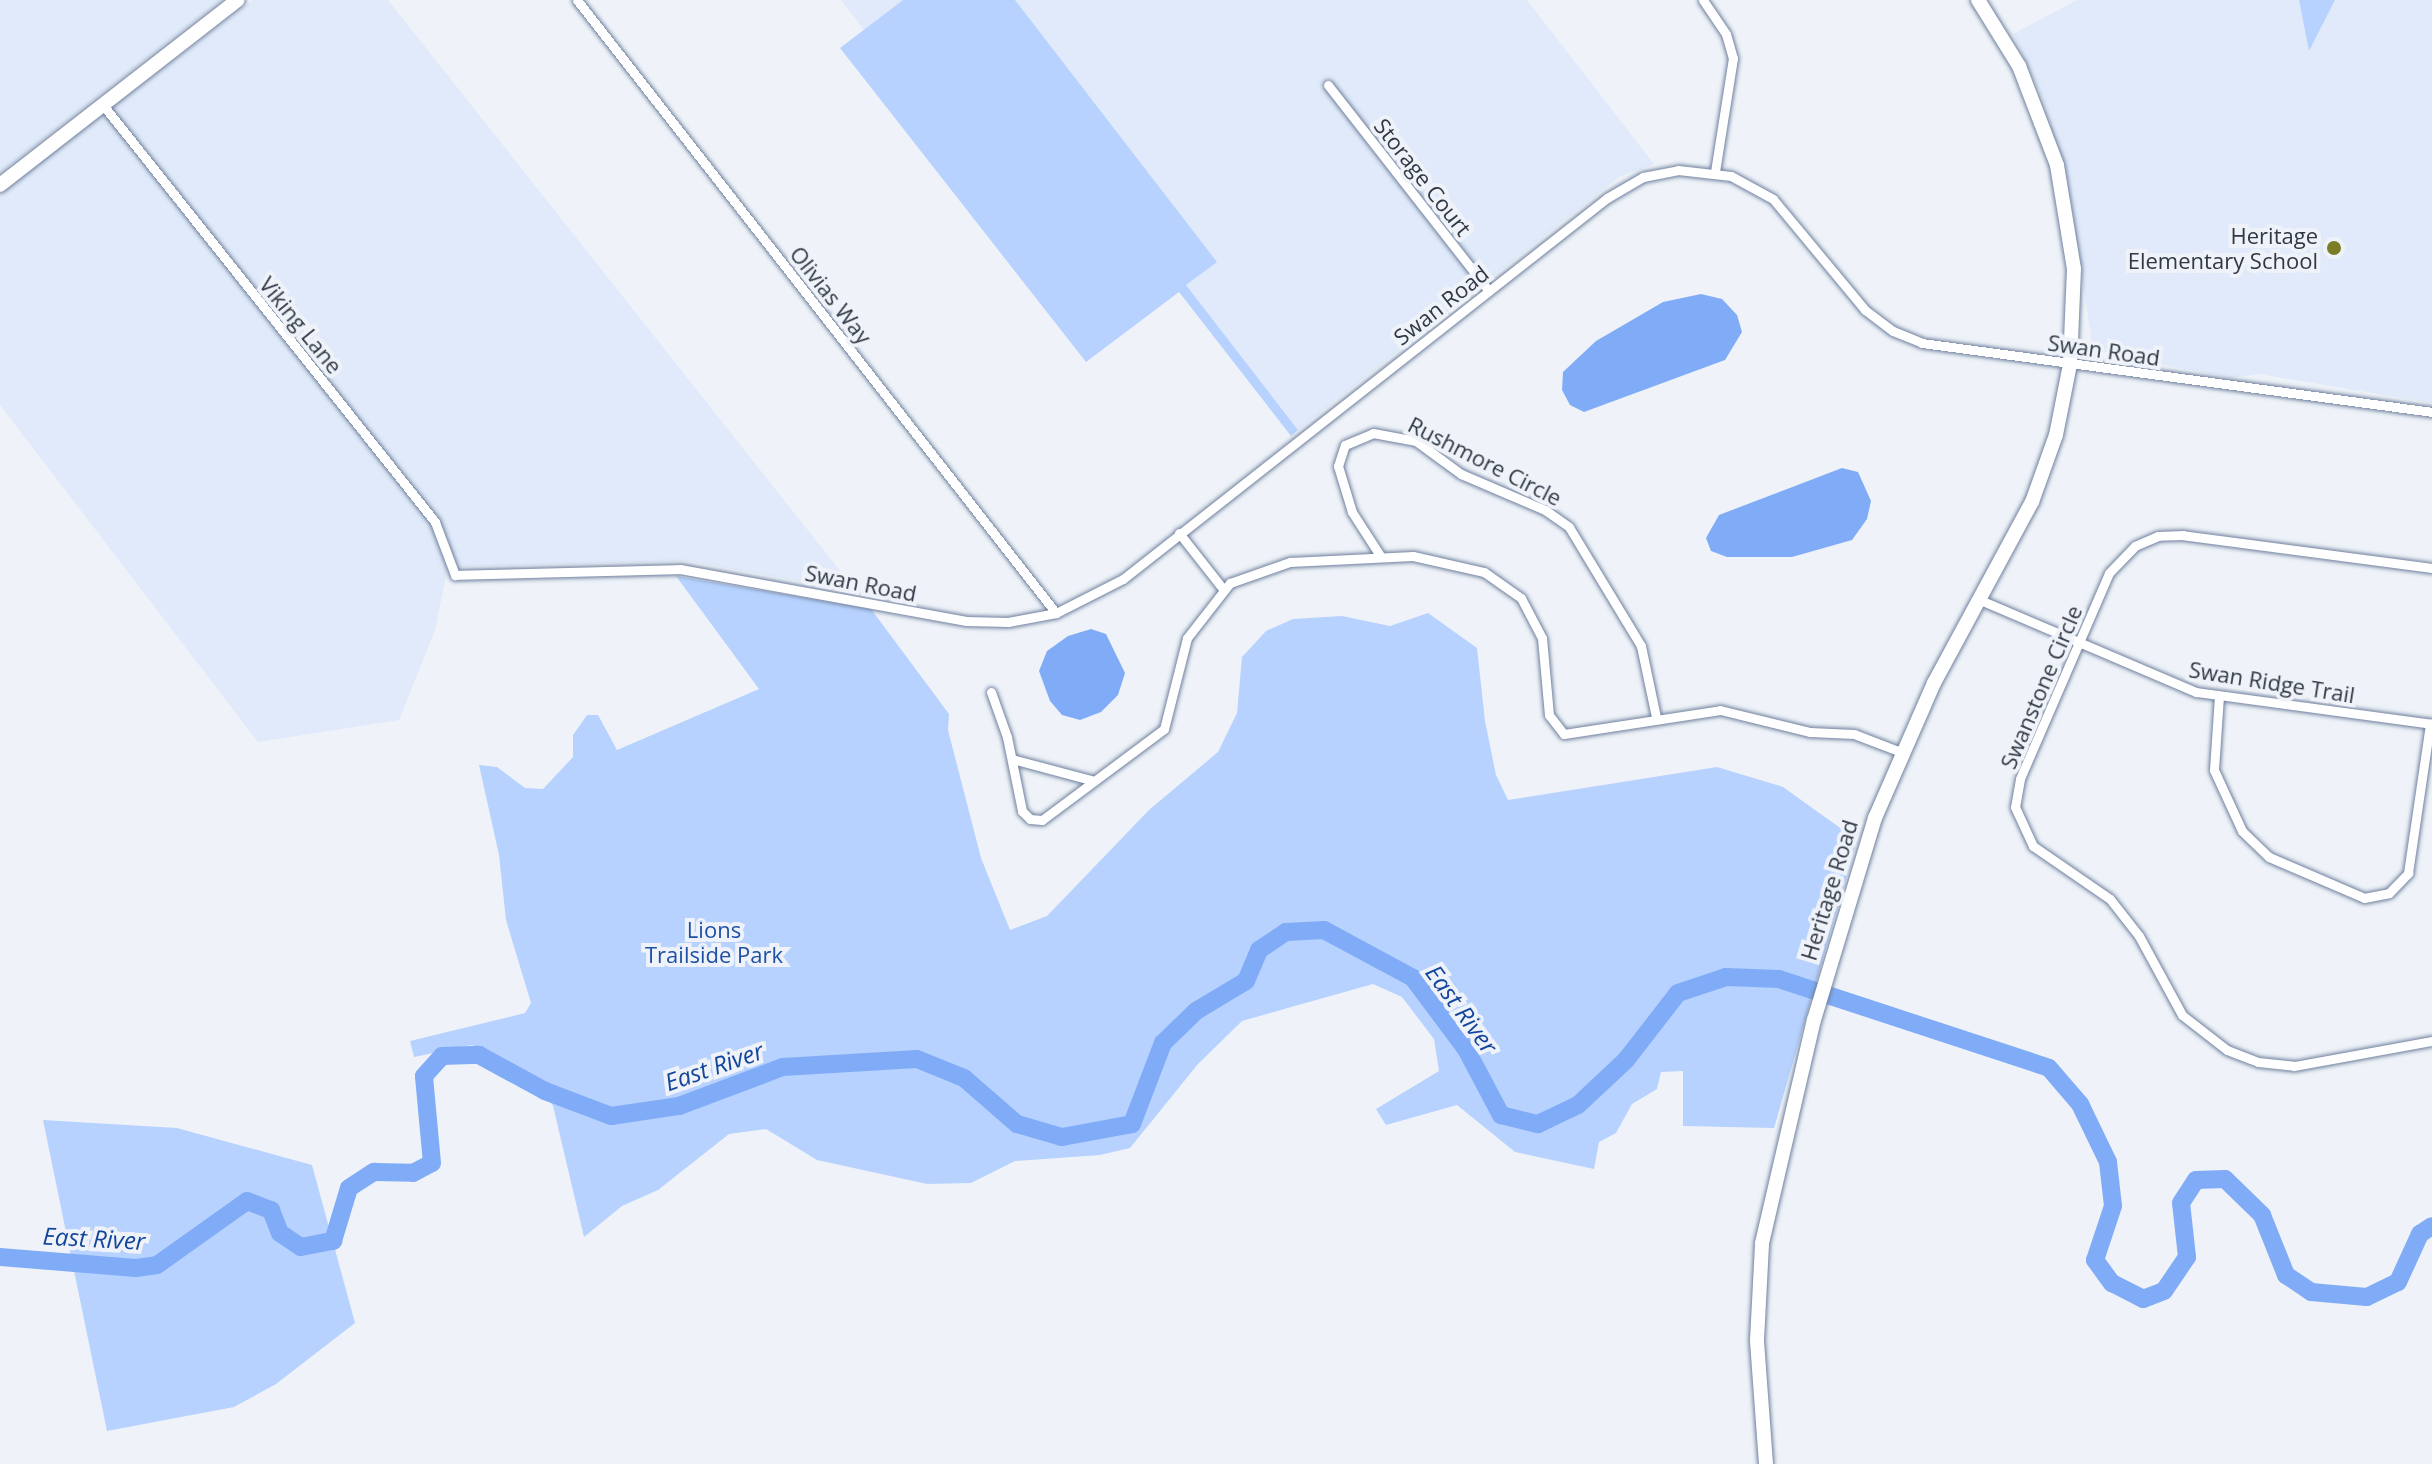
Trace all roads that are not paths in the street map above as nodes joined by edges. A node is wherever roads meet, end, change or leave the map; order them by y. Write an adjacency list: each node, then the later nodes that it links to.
1 (238, 0): 6 (main road)
2 (577, 0): 18 (street, Olivias Way)
3 (1703, 0): 7 (street)
4 (1978, 0): 10 (main road, Heritage Road)
5 (1328, 85): 9 (street, Storage Court)
6 (103, 105): 8 (main road); 15 (street, Viking Lane)
7 (1715, 172): 9 (street, Swan Road); 10 (street, Swan Road)
8 (0, 185)
9 (1489, 291): 12 (street, Swan Road)
10 (2070, 364): 11 (street, Swan Road); 17 (main road, Heritage Road)
11 (2432, 412)
12 (1179, 533): 16 (street); 18 (street, Swan Road)
13 (1381, 557): 16 (street); 22 (street); 22 (street, Rushmore Circle)
14 (2432, 568): 19 (street, Swanstone Circle)
15 (455, 575): 18 (street, Swan Road)
16 (1223, 589): 26 (street)
17 (1980, 600): 19 (street, Swan Ridge Trail); 24 (main road, Heritage Road)
18 (1056, 613)
19 (2079, 643): 21 (street, Swan Ridge Trail); 27 (street, Swanstone Circle)
20 (991, 692): 25 (street)
21 (2219, 696): 23 (street, Swan Ridge Trail); 23 (street)
22 (1656, 717): 24 (street)
23 (2431, 724)
24 (1901, 752): 28 (main road, Heritage Road)
25 (1012, 759): 26 (street); 26 (street)
26 (1091, 780)
27 (2432, 1041)
28 (1766, 1464)

